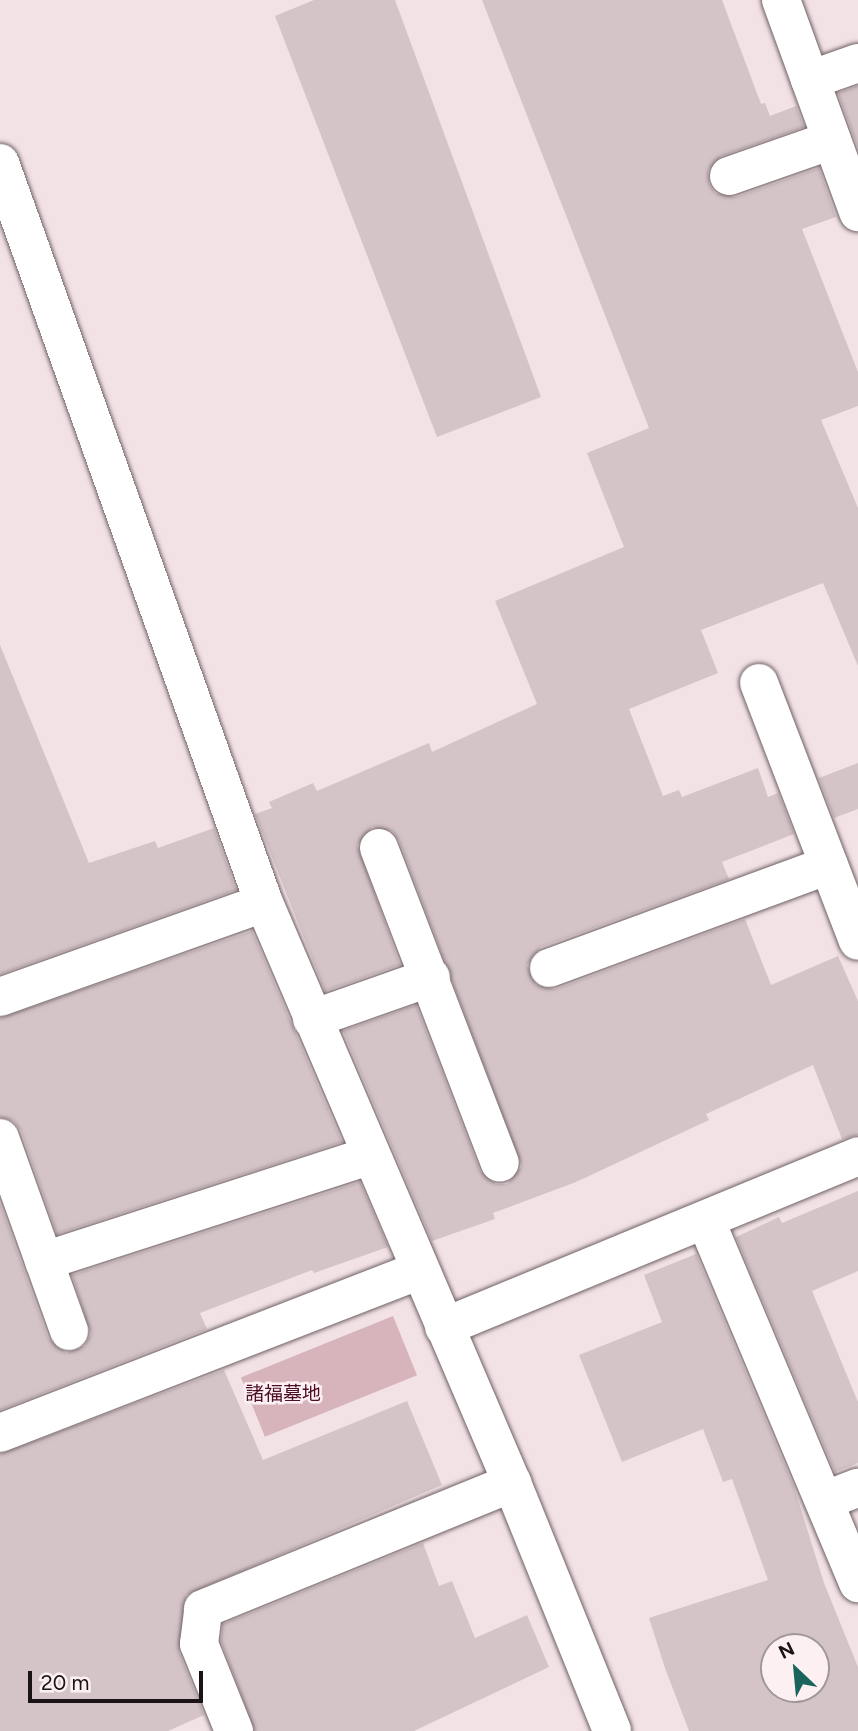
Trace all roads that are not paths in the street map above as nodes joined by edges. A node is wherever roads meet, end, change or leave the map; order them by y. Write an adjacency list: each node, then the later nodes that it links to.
1 (781, 0): 3 (street)
2 (858, 63): 3 (street)
3 (810, 80): 4 (street)
4 (832, 140): 6 (street); 7 (street)
5 (0, 163): 11 (street)
6 (729, 176)
7 (858, 212)
8 (758, 683): 10 (street)
9 (379, 848): 14 (street)
10 (828, 864): 12 (street); 13 (street)
11 (264, 903): 15 (street); 16 (street)
12 (858, 941)
13 (549, 968)
14 (431, 977): 16 (street); 20 (street)
15 (0, 997)
16 (312, 1019): 18 (street)
17 (0, 1138): 22 (street)
18 (369, 1156): 22 (street); 23 (street)
19 (858, 1156): 21 (street)
20 (500, 1163)
21 (706, 1221): 24 (street); 28 (street)
22 (44, 1261): 25 (street)
23 (418, 1271): 24 (street); 26 (street)
24 (444, 1327): 27 (street)
25 (69, 1331)
26 (0, 1433)
27 (512, 1483): 30 (street); 31 (street)
28 (842, 1494): 29 (street)
29 (858, 1583)
30 (234, 1731)
31 (612, 1731)

